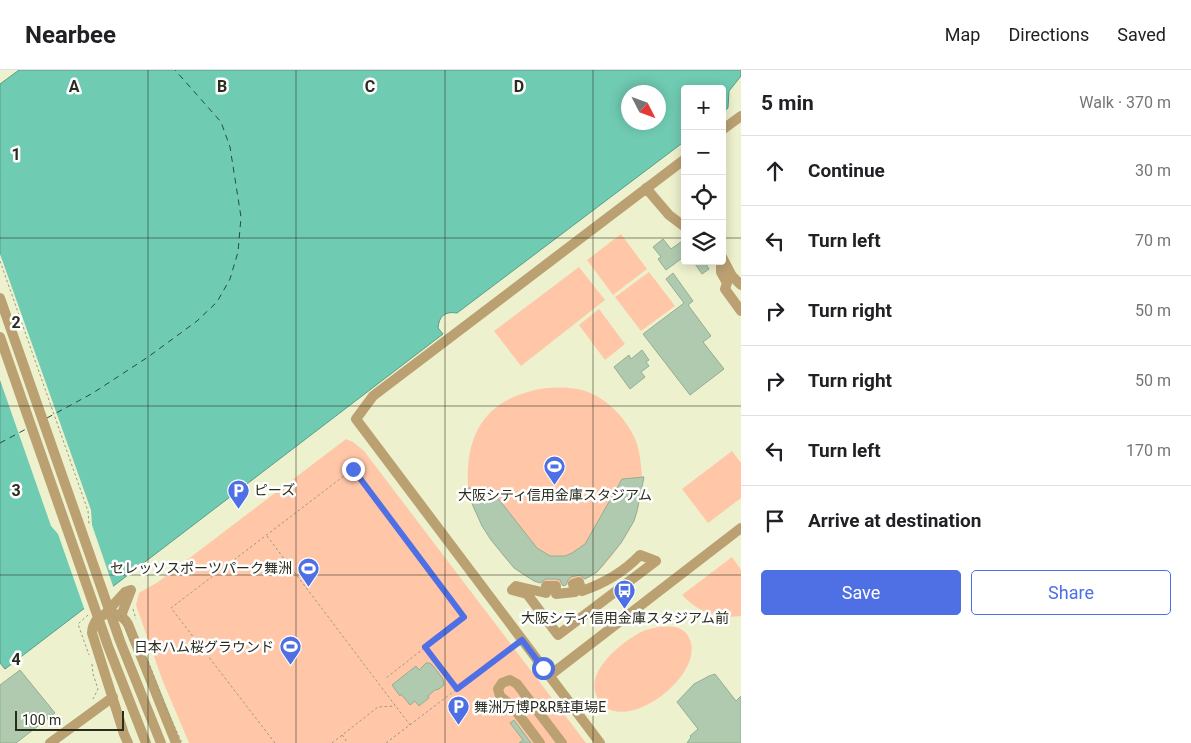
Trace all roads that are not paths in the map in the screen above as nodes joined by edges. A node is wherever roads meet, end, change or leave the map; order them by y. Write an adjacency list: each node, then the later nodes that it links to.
1 (741, 116): 2 (street)
2 (726, 127)
3 (681, 162): 4 (street)
4 (646, 188): 5 (street); 16 (street)
5 (681, 224)
6 (721, 265): 10 (street)
7 (726, 265): 8 (street)
8 (741, 285)
9 (0, 298): 21 (street, bridge)
10 (741, 311)
11 (0, 337): 20 (street, bridge)
12 (741, 528): 16 (street)
13 (575, 592): 13 (street)
14 (105, 614): 15 (street); 15 (street); 17 (street)
15 (121, 615): 22 (street)
16 (550, 676): 25 (street)
17 (113, 697): 18 (street); 19 (street)
18 (50, 743)
19 (128, 743)
20 (146, 743)
21 (160, 743)
22 (176, 743)
23 (540, 743): 24 (street)
24 (562, 743)
25 (600, 743)

